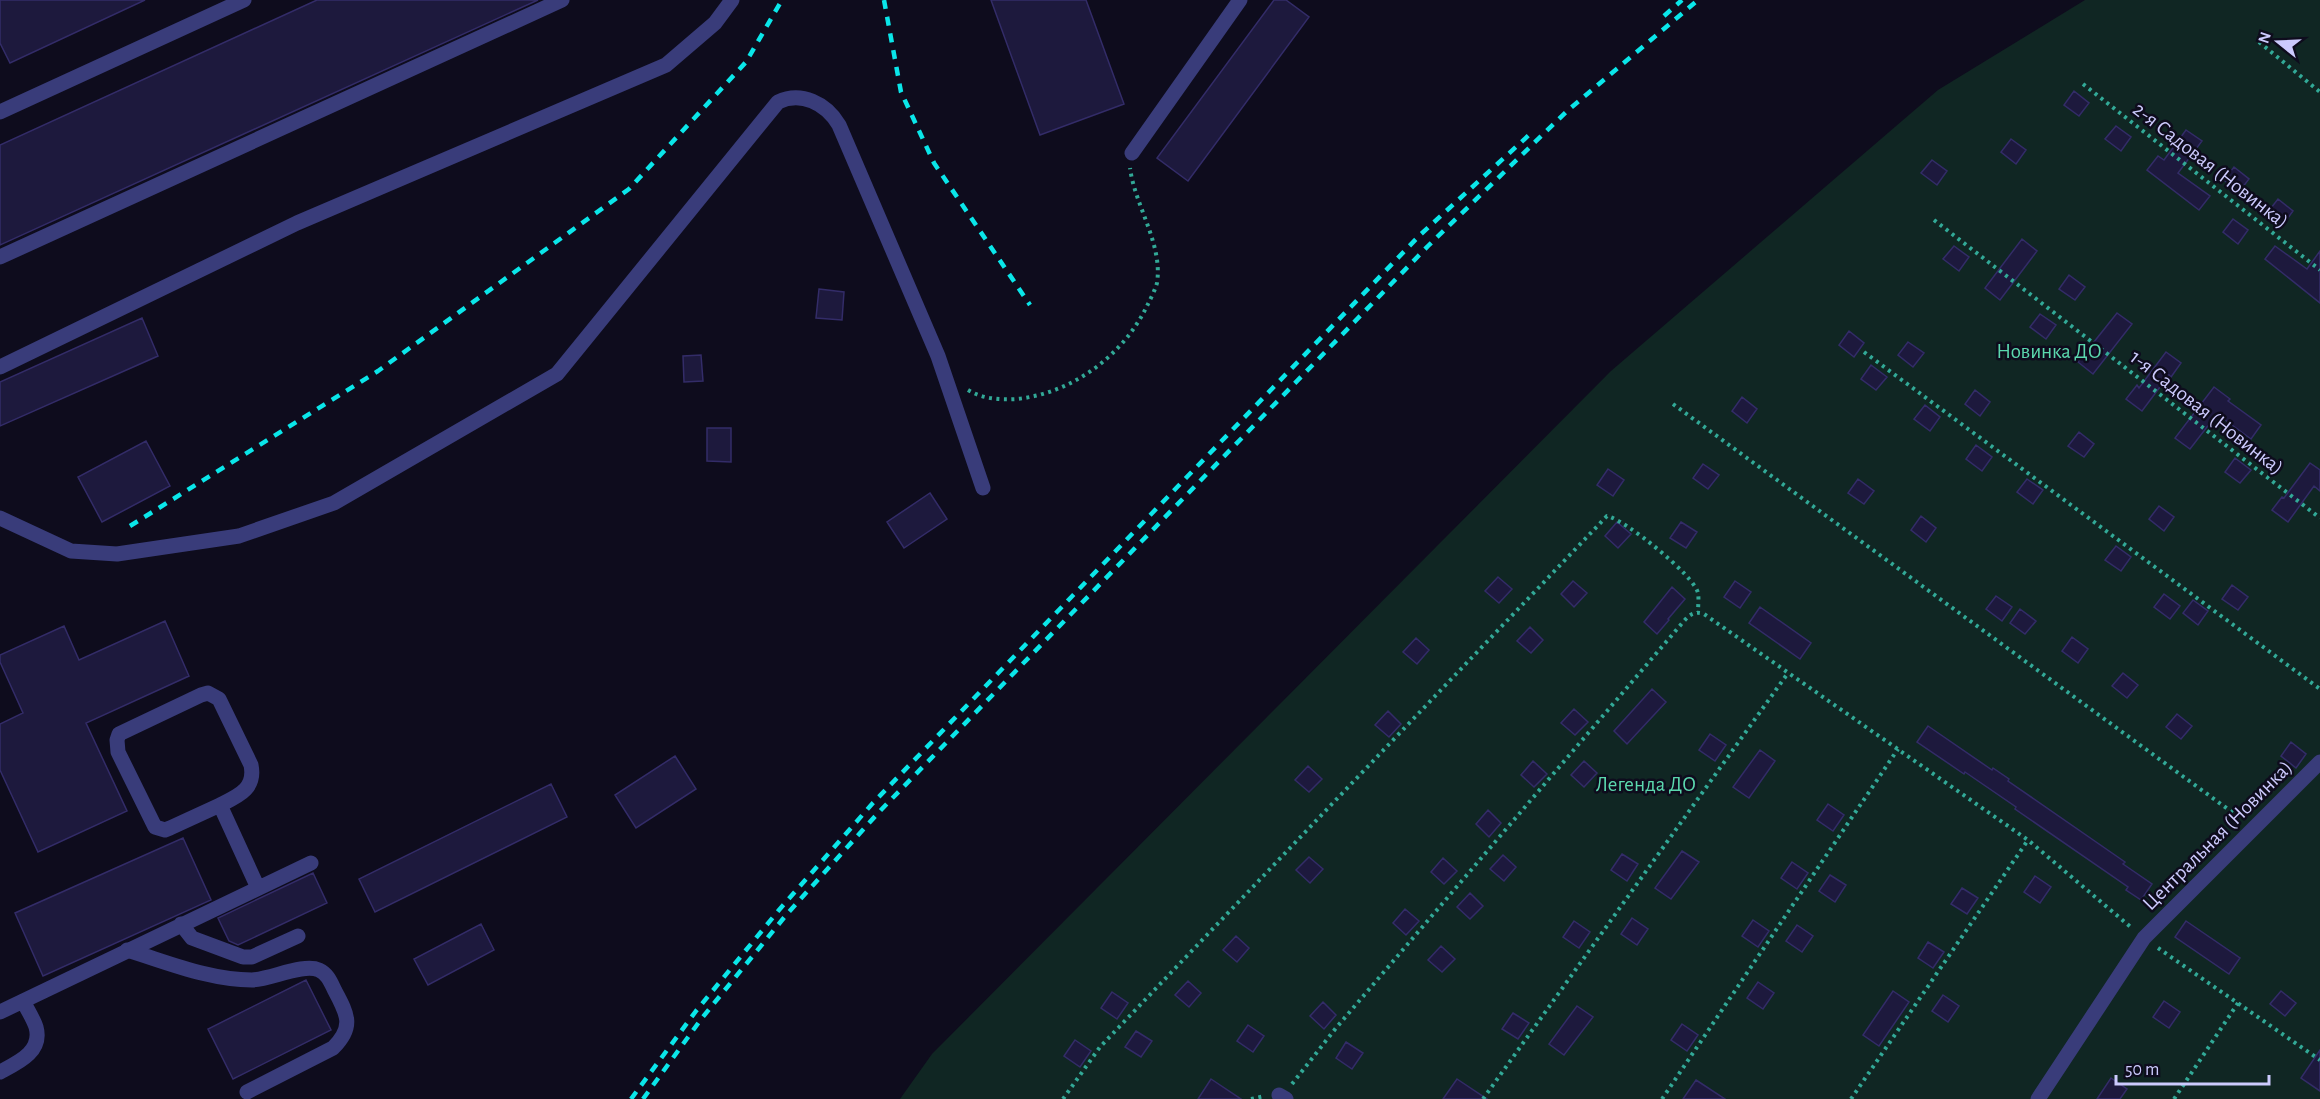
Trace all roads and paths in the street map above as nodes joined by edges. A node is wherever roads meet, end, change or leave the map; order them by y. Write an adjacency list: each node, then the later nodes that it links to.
1 (244, 0): 8 (lane)
2 (562, 0): 11 (lane)
3 (732, 0): 14 (lane)
4 (1240, 0): 9 (lane)
5 (2259, 42): 7 (path)
6 (2083, 84): 12 (path, 2-я Садовая (Новинка))
7 (2320, 92)
8 (0, 112)
9 (1132, 153): 15 (path)
10 (1934, 220): 19 (path, 1-я Садовая (Новинка))
11 (0, 257)
12 (2320, 270)
13 (1864, 352): 22 (path)
14 (0, 367)
15 (961, 385)
16 (1673, 404): 26 (path)
17 (983, 489): 18 (lane)
18 (0, 518)
19 (2320, 518)
20 (1698, 612): 21 (path); 40 (path); 41 (path)
21 (1788, 673): 23 (path); 43 (path)
22 (2320, 689)
23 (1898, 749): 27 (path); 44 (path)
24 (2320, 762): 26 (lane, Центральная (Новинка))
25 (220, 805): 25 (lane); 29 (lane)
26 (2252, 828): 32 (lane, Центральная (Новинка))
27 (2028, 840): 32 (path); 45 (path)
28 (311, 862): 29 (lane)
29 (258, 888): 30 (lane)
30 (181, 924): 31 (lane); 33 (lane)
31 (298, 936)
32 (2144, 938): 35 (path); 46 (lane, Центральная (Новинка))
33 (127, 950): 34 (lane); 39 (lane)
34 (23, 1001): 36 (lane); 38 (lane)
35 (2238, 1003): 37 (path); 47 (path)
36 (0, 1012)
37 (2320, 1060)
38 (0, 1072)
39 (247, 1092)
40 (1282, 1097): 42 (path)
41 (1063, 1099)
42 (1251, 1099)
43 (1483, 1099)
44 (1662, 1099)
45 (1851, 1099)
46 (2038, 1099)
47 (2174, 1099)

